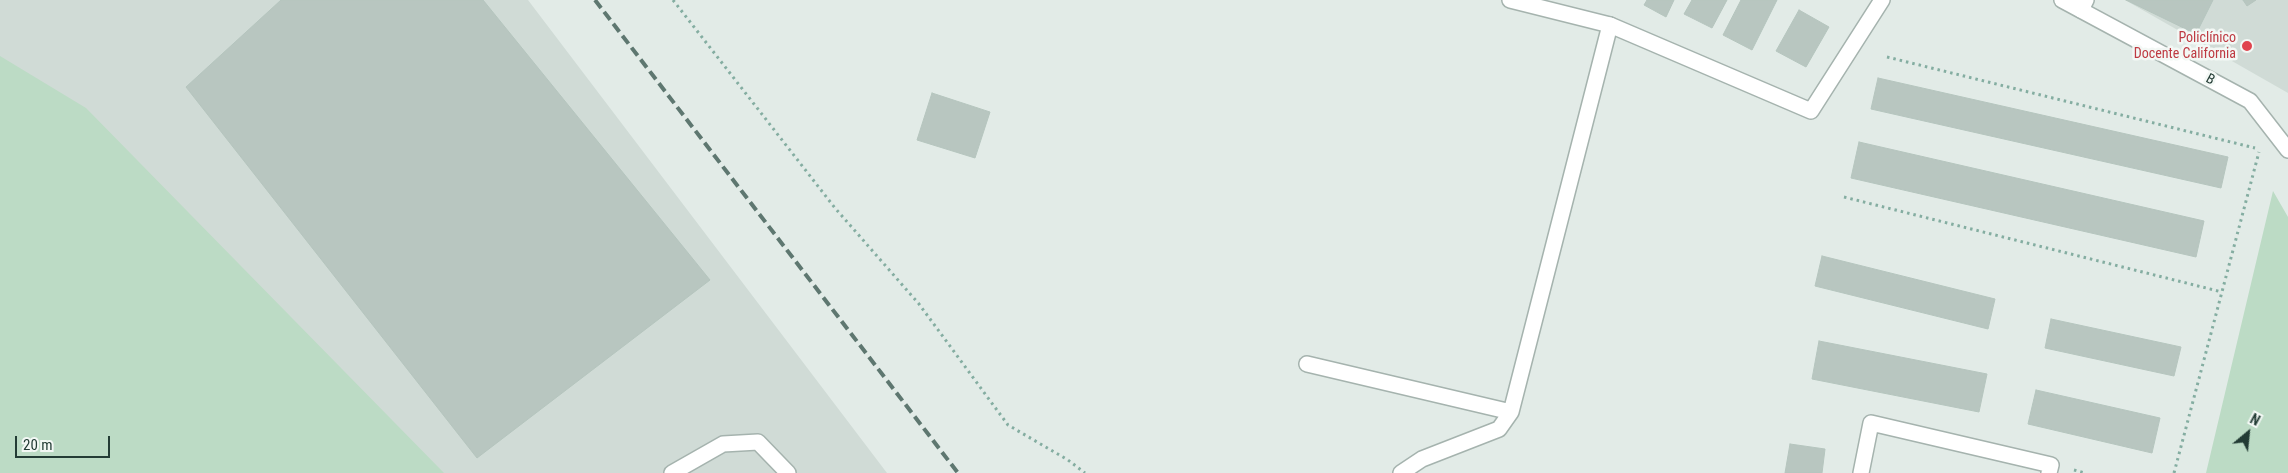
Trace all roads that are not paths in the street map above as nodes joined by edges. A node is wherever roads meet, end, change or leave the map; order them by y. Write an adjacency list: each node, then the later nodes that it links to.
1 (1510, 0): 5 (street)
2 (1882, 0): 5 (street)
3 (2062, 0): 4 (street, B)
4 (2084, 5): 6 (street, B)
5 (1610, 26): 8 (street)
6 (2288, 150)
7 (1307, 364): 8 (street)
8 (1511, 412): 11 (street)
9 (672, 473): 10 (street)
10 (788, 473)
11 (1401, 473)
12 (1861, 473): 13 (street)
13 (2049, 473)

